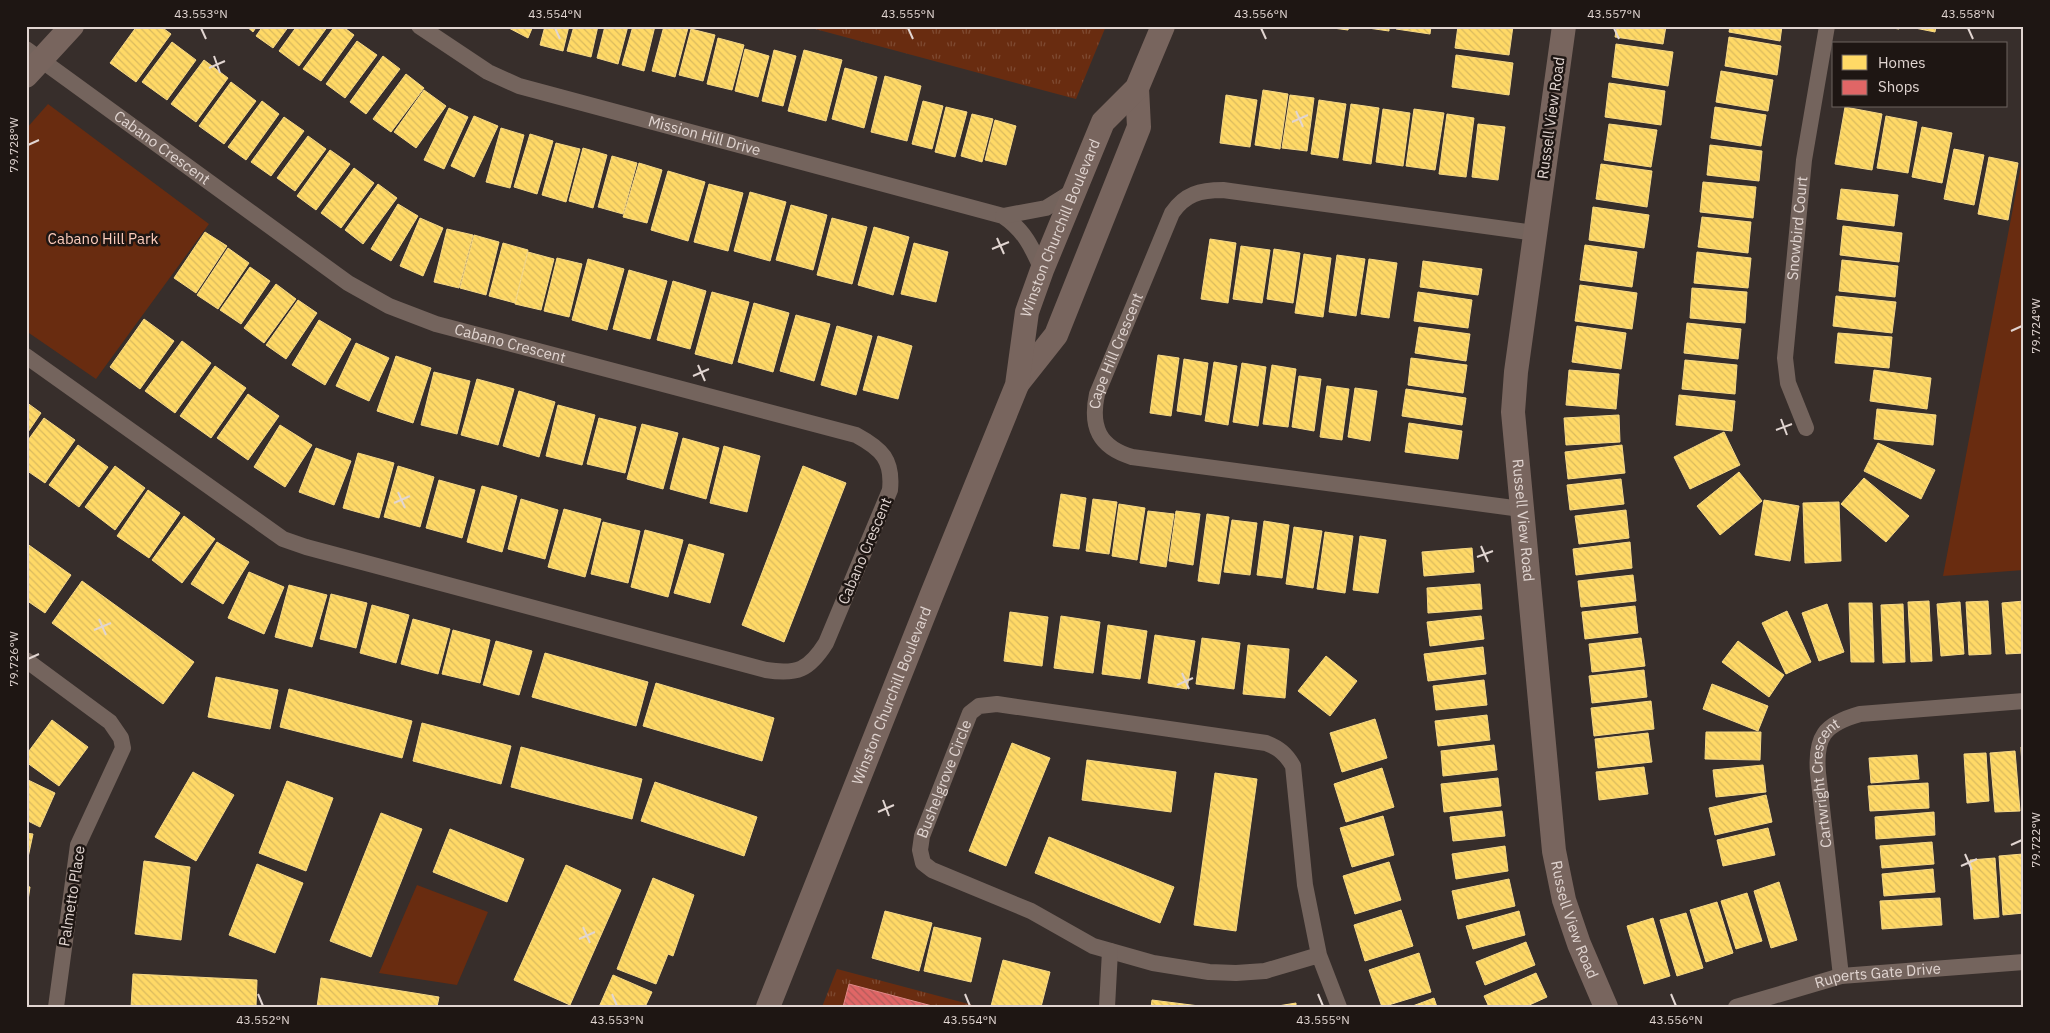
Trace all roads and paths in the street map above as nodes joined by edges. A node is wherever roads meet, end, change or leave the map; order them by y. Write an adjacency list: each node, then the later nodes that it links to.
1 (72, 26): 6 (main road)
2 (419, 26): 10 (street, Mission Hill Drive)
3 (1163, 26): 8 (main road, Winston Churchill Boulevard)
4 (1564, 26): 11 (main road, Russell View Road)
5 (1827, 26): 7 (street, Snowbird Court)
6 (31, 61): 13 (street, Cabano Crescent)
7 (1827, 61): 15 (street, Snowbird Court)
8 (1137, 88): 9 (main road, Winston Churchill Boulevard); 14 (main road, Winston Churchill Boulevard)
9 (1075, 190): 10 (street, Mission Hill Drive); 12 (main road, Winston Churchill Boulevard)
10 (1003, 216): 12 (street, Mission Hill Drive)
11 (1535, 234): 16 (main road, Russell View Road); 16 (street, Cape Hill Crescent)
12 (1042, 270): 14 (main road, Winston Churchill Boulevard)
13 (26, 356)
14 (1017, 385): 24 (main road, Winston Churchill Boulevard)
15 (1806, 428)
16 (1521, 509): 27 (main road, Russell View Road)
17 (26, 660): 23 (street, Palmetto Place)
18 (2024, 701): 22 (street, Cartwright Crescent)
19 (1110, 951): 20 (street, Bushelgrove Circle); 20 (street, Bushelgrove Circle); 25 (street)
20 (1319, 955): 26 (street, Bushelgrove Circle)
21 (2024, 962): 22 (street, Ruperts Gate Drive)
22 (1841, 976): 28 (street, Ruperts Gate Drive)
23 (56, 1007)
24 (768, 1007)
25 (1107, 1007)
26 (1339, 1007)
27 (1606, 1007)
28 (1736, 1007)

